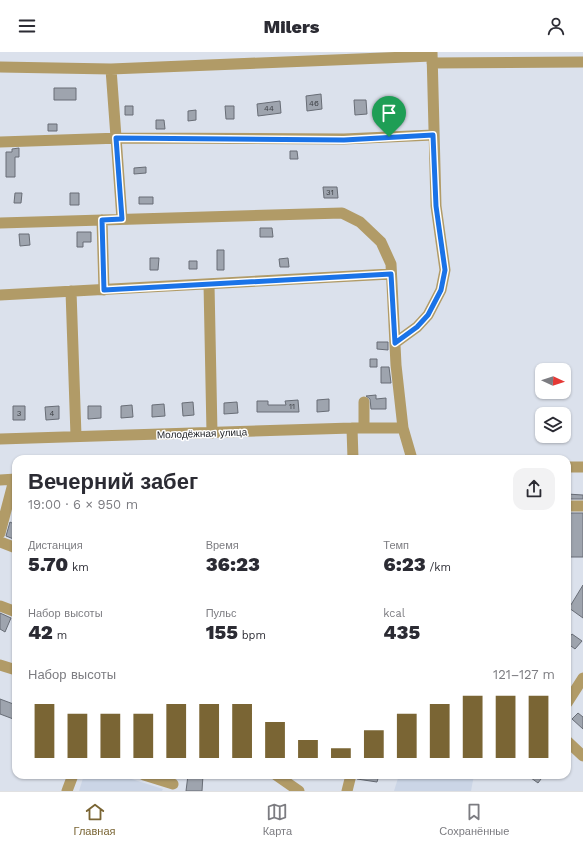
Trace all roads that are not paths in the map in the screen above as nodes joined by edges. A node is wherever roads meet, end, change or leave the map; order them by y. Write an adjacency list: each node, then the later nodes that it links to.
1 (432, 57): 2 (street); 4 (street); 5 (street)
2 (583, 62)
3 (0, 67): 4 (street)
4 (111, 69): 6 (street)
5 (433, 135): 6 (street); 16 (street)
6 (116, 138): 7 (street); 8 (street)
7 (0, 142)
8 (122, 219): 9 (street); 11 (street)
9 (102, 220): 10 (street); 13 (street)
10 (0, 222)
11 (391, 274): 12 (street); 16 (street)
12 (209, 284): 13 (street); 21 (street)
13 (104, 290): 14 (street)
14 (71, 291): 15 (street); 22 (street)
15 (0, 295)
16 (395, 343): 20 (street)
17 (364, 402): 19 (street)
18 (352, 428): 19 (street, Молодёжная улица); 21 (street, Молодёжная улица); 24 (street)
19 (364, 428): 20 (street, Молодёжная улица)
20 (403, 428): 25 (street)
21 (212, 433): 22 (street, Молодёжная улица)
22 (76, 436): 23 (street, Молодёжная улица)
23 (0, 439)
24 (353, 455)
25 (411, 455)
26 (571, 467): 27 (street)
27 (583, 467)
28 (0, 480): 29 (street)
29 (12, 480)
30 (12, 491): 33 (street)
31 (571, 506): 32 (street)
32 (583, 506)
33 (0, 533)
34 (0, 542): 35 (street)
35 (12, 546)
36 (0, 606): 37 (street)
37 (12, 610)
38 (0, 665): 39 (street)
39 (12, 669)
40 (583, 678): 41 (street)
41 (571, 697)
42 (571, 745): 43 (street)
43 (583, 756)
44 (72, 779): 49 (street)
45 (158, 779): 48 (street)
46 (282, 779): 50 (street)
47 (350, 779): 51 (street)
48 (173, 783)
49 (67, 791)
50 (299, 791)
51 (347, 791)

